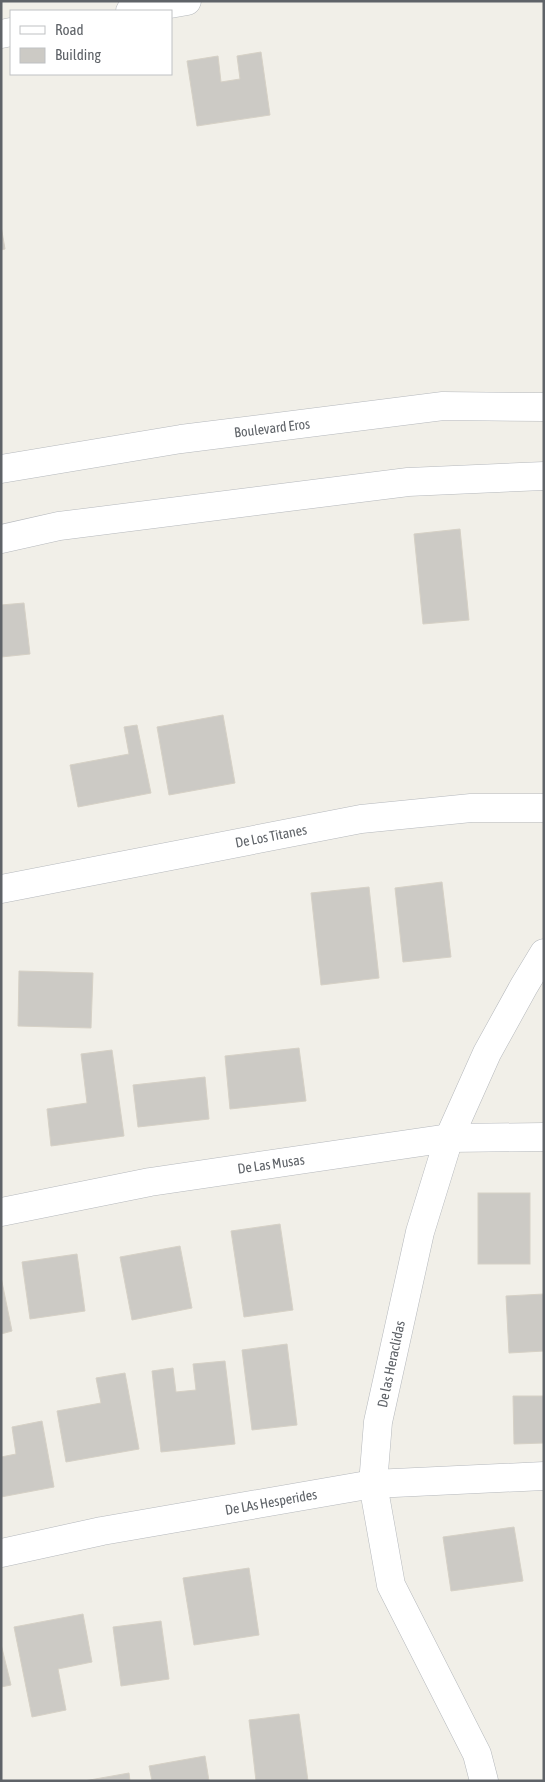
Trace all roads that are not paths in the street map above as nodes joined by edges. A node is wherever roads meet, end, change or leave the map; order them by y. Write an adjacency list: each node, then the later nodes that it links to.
1 (187, 1): 2 (street)
2 (136, 10)
3 (544, 407): 4 (street, Boulevard Eros)
4 (1, 469)
5 (544, 476): 6 (street)
6 (1, 539)
7 (544, 808): 8 (street, De Los Titanes)
8 (1, 889)
9 (544, 953): 11 (street, De las Heraclidas)
10 (544, 1137): 11 (street, De Las Musas)
11 (448, 1138): 12 (street, De Las Musas); 14 (street, De las Heraclidas)
12 (1, 1212)
13 (544, 1476): 14 (street, De LAs Hesperides)
14 (373, 1484): 15 (street, De LAs Hesperides); 16 (street, De las Heraclidas)
15 (1, 1553)
16 (484, 1781)

